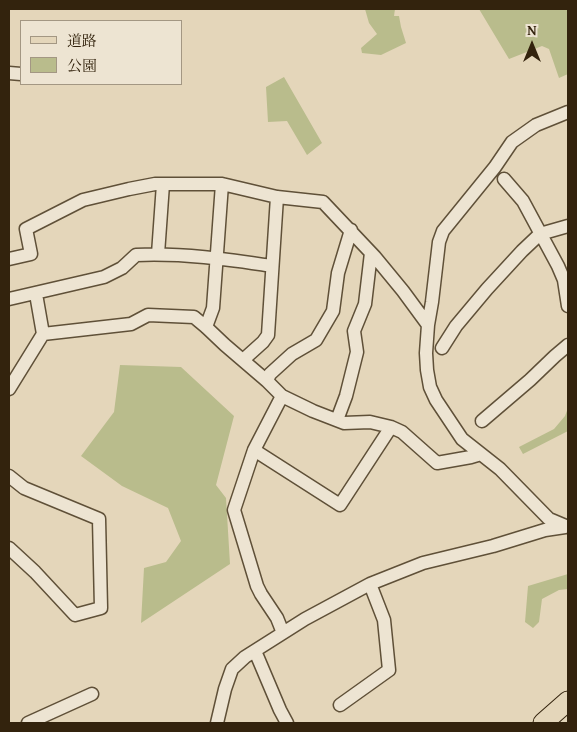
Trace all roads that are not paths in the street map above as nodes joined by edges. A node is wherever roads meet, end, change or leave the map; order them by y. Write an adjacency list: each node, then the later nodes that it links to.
1 (568, 112): 18 (street)
2 (504, 178): 8 (street)
3 (163, 184): 4 (street); 10 (street); 12 (street)
4 (222, 184): 5 (street); 11 (street)
5 (277, 197): 7 (street); 13 (street)
6 (568, 226): 8 (street)
7 (351, 230): 9 (street); 24 (street)
8 (540, 234): 14 (street); 22 (street)
9 (371, 253): 18 (street); 27 (street)
10 (158, 254): 11 (street); 15 (street)
11 (216, 258): 13 (street); 19 (street)
12 (9, 259)
13 (272, 266): 23 (street)
14 (566, 279): 17 (street)
15 (36, 294): 16 (street); 20 (street)
16 (9, 299)
17 (568, 306)
18 (428, 325): 31 (street)
19 (206, 327): 20 (street); 23 (street)
20 (42, 334): 25 (street)
21 (568, 345): 28 (street)
22 (442, 348)
23 (244, 360): 24 (street)
24 (267, 381): 26 (street)
25 (9, 389)
26 (282, 396): 27 (street); 30 (street)
27 (337, 420): 29 (street)
28 (482, 421)
29 (391, 427): 30 (street); 31 (street)
30 (254, 450): 36 (street)
31 (481, 454): 33 (street)
32 (9, 476): 34 (street)
33 (567, 527): 35 (street)
34 (9, 548)
35 (370, 584): 36 (street); 40 (street)
36 (283, 633): 37 (street)
37 (255, 651): 42 (street); 43 (street)
38 (92, 694): 41 (street)
39 (568, 702): 44 (main road)
40 (340, 705)
41 (28, 723)
42 (217, 723)
43 (287, 723)
44 (543, 723)

